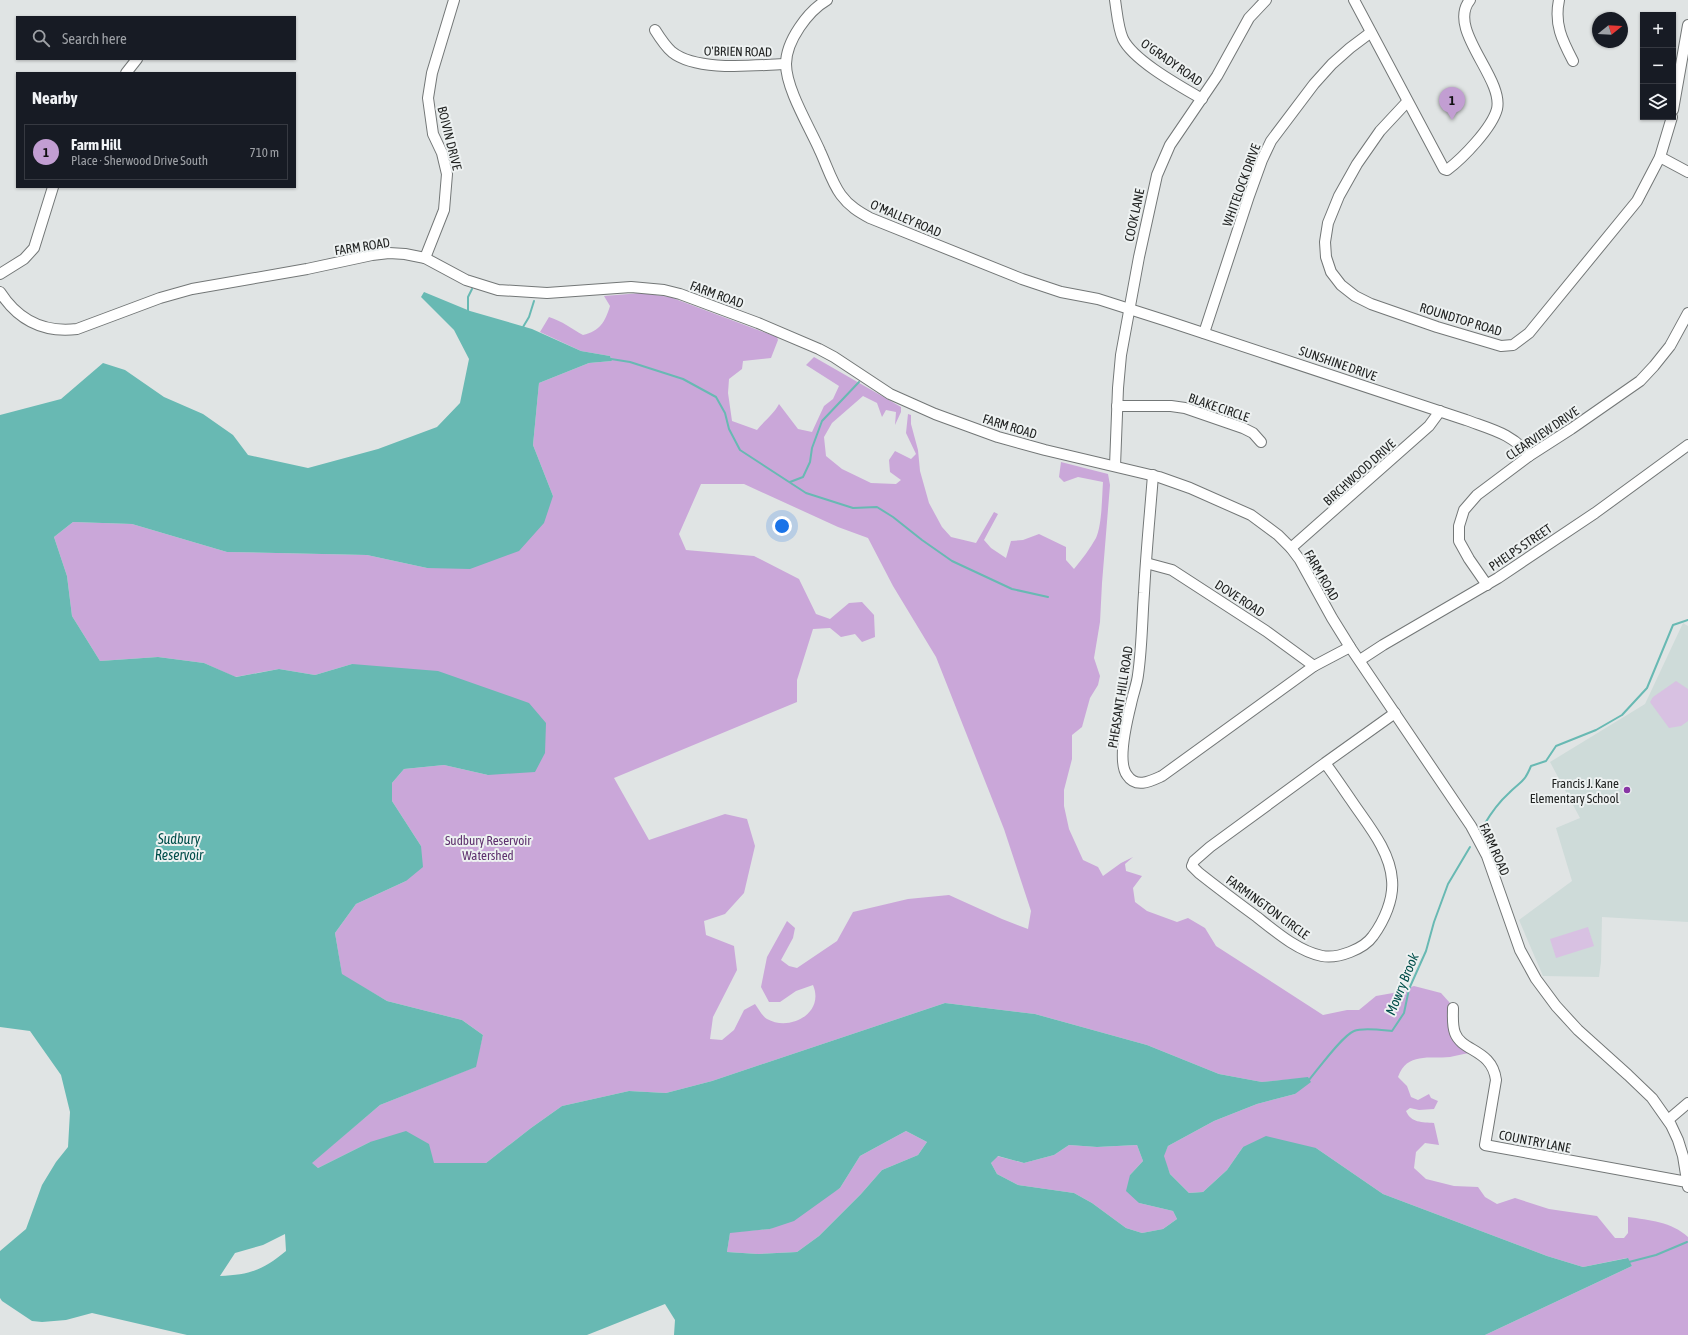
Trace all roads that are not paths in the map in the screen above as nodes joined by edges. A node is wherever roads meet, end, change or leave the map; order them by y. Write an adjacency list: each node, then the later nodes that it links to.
1 (454, 0): 22 (street, BOIVIN DRIVE)
2 (1115, 0): 16 (street, O'GRADY ROAD)
3 (1266, 0): 16 (street, COOK LANE)
4 (1354, 0): 10 (street)
5 (1470, 0): 17 (street)
6 (1559, 0): 12 (street)
7 (822, 1): 13 (street, O'MALLEY ROAD)
8 (1688, 25): 15 (street)
9 (655, 30): 13 (street, O'BRIEN ROAD)
10 (1370, 33): 17 (street); 27 (street, WHITELOCK DRIVE)
11 (136, 60): 14 (street)
12 (1573, 61)
13 (786, 64): 25 (street, O'MALLEY ROAD)
14 (127, 72)
15 (1676, 93)
16 (1202, 99): 25 (street, COOK LANE)
17 (1407, 102): 19 (street, ROUNDTOP ROAD)
18 (1671, 120): 19 (street, ROUNDTOP ROAD)
19 (1660, 157): 20 (street)
20 (1688, 172)
21 (53, 188): 23 (street)
22 (424, 258): 24 (street, FARM ROAD); 33 (street, FARM ROAD)
23 (0, 274)
24 (0, 292)
25 (1130, 309): 27 (street, SUNSHINE DRIVE); 28 (street, COOK LANE)
26 (1688, 313): 32 (street, CLEARVIEW DRIVE)
27 (1204, 333): 29 (street, SUNSHINE DRIVE)
28 (1117, 406): 30 (street, BLAKE CIRCLE); 33 (street, COOK LANE)
29 (1440, 411): 32 (street, SUNSHINE DRIVE); 35 (street, BIRCHWOOD DRIVE)
30 (1261, 442)
31 (1688, 445): 37 (street, PHELPS STREET)
32 (1529, 456): 37 (street, CLEARVIEW DRIVE)
33 (1115, 466): 34 (street, FARM ROAD)
34 (1153, 475): 35 (street, FARM ROAD); 36 (street, PHEASANT HILL ROAD)
35 (1291, 548): 38 (street, FARM ROAD)
36 (1146, 563): 40 (street, DOVE ROAD); 40 (street, PHEASANT HILL ROAD)
37 (1487, 585): 39 (street, PHELPS STREET)
38 (1350, 647): 39 (street, FARM ROAD); 40 (street, PHEASANT HILL ROAD)
39 (1360, 660): 41 (street, FARM ROAD)
40 (1314, 666)
41 (1395, 713): 42 (street, FARMINGTON CIRCLE); 45 (street, FARM ROAD)
42 (1325, 762): 42 (street, FARMINGTON CIRCLE)
43 (1453, 1008): 46 (street, COUNTRY LANE)
44 (1688, 1102): 45 (street)
45 (1668, 1120): 46 (street, FARM ROAD)
46 (1688, 1184)

